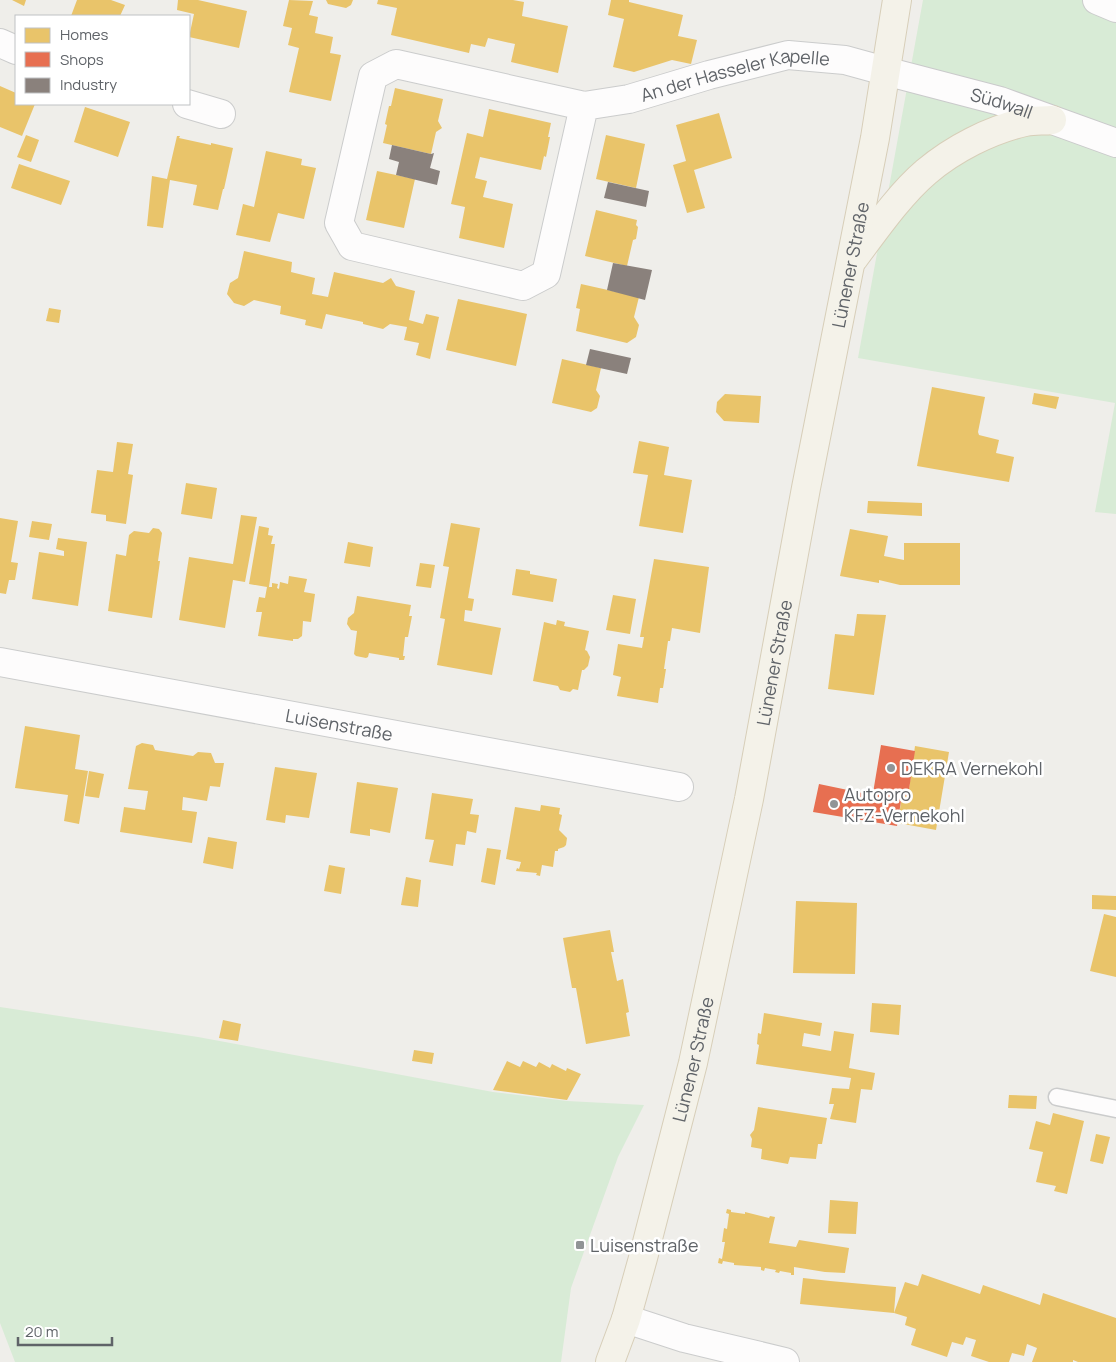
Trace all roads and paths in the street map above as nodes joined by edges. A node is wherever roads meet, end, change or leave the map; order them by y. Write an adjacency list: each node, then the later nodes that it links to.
1 (896, 0): 6 (main road, Lünener Straße)
2 (1097, 0): 3 (street)
3 (1116, 8)
4 (0, 43): 5 (street)
5 (15, 50)
6 (886, 71): 8 (street, An der Hasseler Kapelle); 10 (street, Südwall); 12 (main road, Lünener Straße)
7 (190, 105): 9 (street)
8 (584, 106): 8 (street, An der Hasseler Kapelle)
9 (221, 114)
10 (1052, 120): 11 (street, Südwall); 12 (main road)
11 (1116, 143)
12 (850, 263): 17 (main road, Lünener Straße)
13 (0, 662): 14 (street, Luisenstraße)
14 (680, 787)
15 (1057, 1097): 16 (lane)
16 (1116, 1109)
17 (626, 1319): 18 (main road, Lünener Straße); 19 (street)
18 (610, 1362)
19 (785, 1362)

